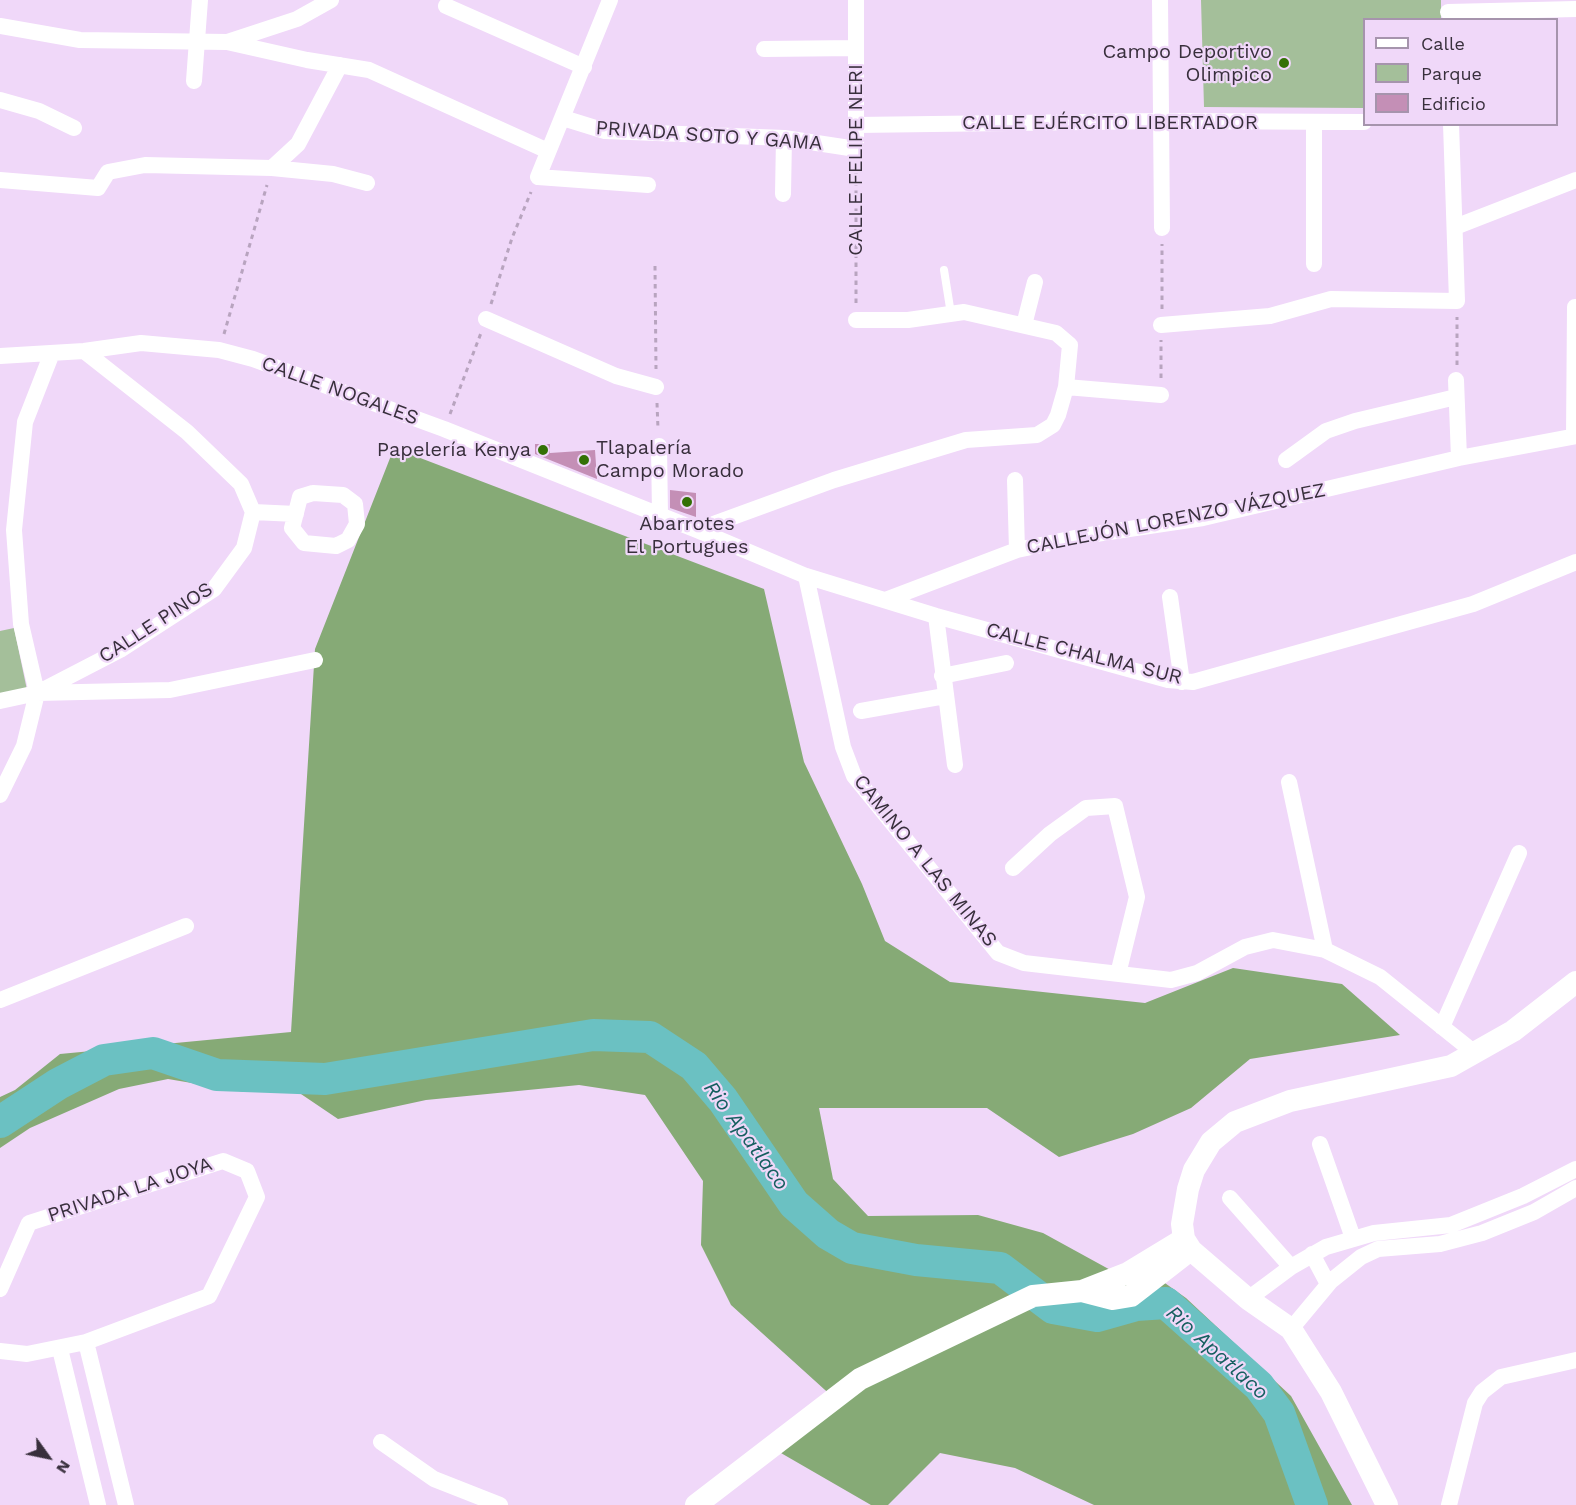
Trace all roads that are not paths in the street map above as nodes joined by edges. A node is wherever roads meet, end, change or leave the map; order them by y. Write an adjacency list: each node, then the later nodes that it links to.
1 (200, 0): 10 (street)
2 (331, 0): 11 (street)
3 (610, 0): 15 (street)
4 (856, 0): 12 (street, CALLE FELIPE NERI)
5 (1160, 0): 19 (street)
6 (446, 6): 15 (street)
7 (1576, 9): 8 (street)
8 (1448, 10)
9 (0, 26): 10 (street)
10 (198, 41): 11 (street); 16 (street)
11 (227, 42): 14 (street)
12 (856, 48): 13 (street); 22 (street, CALLE FELIPE NERI)
13 (764, 49)
14 (340, 65): 27 (street); 28 (street)
15 (584, 67): 18 (street)
16 (194, 81)
17 (0, 100): 24 (street)
18 (563, 118): 25 (street, PRIVADA SOTO Y GAMA); 27 (street)
19 (1162, 121): 21 (street, CALLE EJÉRCITO LIBERTADOR); 22 (street, CALLE EJÉRCITO LIBERTADOR); 35 (street)
20 (1363, 122): 21 (street, CALLE EJÉRCITO LIBERTADOR)
21 (1314, 123): 36 (street)
22 (856, 125): 26 (street, CALLE FELIPE NERI)
23 (1451, 126): 34 (street)
24 (74, 128)
25 (784, 138): 26 (street, PRIVADA SOTO Y GAMA); 33 (street)
26 (856, 149)
27 (548, 151): 32 (street)
28 (272, 168): 29 (street); 31 (street)
29 (0, 180)
30 (1576, 180): 34 (street)
31 (368, 183)
32 (648, 185)
33 (783, 194)
34 (1455, 227): 44 (street)
35 (1162, 228)
36 (1314, 264)
37 (944, 270): 40 (lane)
38 (1035, 282): 43 (street)
39 (1575, 307): 53 (street)
40 (957, 313): 42 (street); 43 (street)
41 (486, 320): 49 (street)
42 (856, 320)
43 (1024, 325): 50 (street)
44 (1161, 325)
45 (84, 351): 46 (street, CALLE NOGALES); 58 (street); 60 (street, CALLE NOGALES)
46 (52, 353): 47 (street, CALLE NOGALES); 72 (street)
47 (0, 356)
48 (1456, 380): 52 (street)
49 (656, 387)
50 (1066, 387): 51 (street); 61 (street)
51 (1161, 395)
52 (1456, 397): 55 (street); 56 (street)
53 (1575, 436): 55 (street, CALLEJÓN LORENZO VÁZQUEZ)
54 (659, 446): 60 (street)
55 (1458, 458): 62 (street, CALLEJÓN LORENZO VÁZQUEZ)
56 (1286, 460)
57 (1016, 480): 62 (street)
58 (253, 512): 59 (street); 72 (street, CALLE PINOS)
59 (296, 514)
60 (660, 515): 61 (street, CALLE NOGALES)
61 (697, 530): 64 (street, CALLE CHALMA SUR)
62 (1017, 550): 66 (street, CALLEJÓN LORENZO VÁZQUEZ)
63 (1576, 562): 71 (street, CALLE CHALMA SUR)
64 (806, 576): 66 (street, CALLE CHALMA SUR); 83 (street, CAMINO A LAS MINAS)
65 (1170, 597): 71 (street)
66 (888, 599): 67 (street, CALLE CHALMA SUR)
67 (936, 616): 70 (street); 71 (street, CALLE CHALMA SUR)
68 (315, 660): 72 (street)
69 (1006, 663): 70 (street)
70 (942, 676): 73 (street)
71 (1182, 681)
72 (37, 693): 74 (street); 78 (street)
73 (945, 696): 75 (street); 76 (street)
74 (0, 700)
75 (861, 711)
76 (955, 765)
77 (1289, 782): 82 (street)
78 (0, 795)
79 (1519, 852): 86 (street)
80 (1012, 868): 83 (street)
81 (186, 927): 85 (street)
82 (1325, 950): 83 (street, CAMINO A LAS MINAS); 86 (street, CAMINO A LAS MINAS)
83 (1118, 974)
84 (1576, 982): 87 (main road)
85 (0, 1000)
86 (1442, 1027): 87 (street, CAMINO A LAS MINAS)
87 (1476, 1054): 93 (main road)
88 (1320, 1144): 92 (street)
89 (1576, 1168): 92 (street)
90 (1576, 1188): 96 (street)
91 (1230, 1198): 95 (street)
92 (1353, 1238): 94 (street)
93 (1187, 1244): 98 (main road); 108 (main road)
94 (1311, 1254): 95 (street); 96 (street)
95 (1291, 1267): 98 (street)
96 (1328, 1284): 99 (street)
97 (0, 1289): 100 (street, PRIVADA LA JOYA)
98 (1248, 1299): 99 (main road)
99 (1291, 1329): 109 (main road)
100 (86, 1342): 101 (street, PRIVADA LA JOYA); 106 (street)
101 (60, 1349): 102 (street, PRIVADA LA JOYA); 105 (street)
102 (0, 1351)
103 (1576, 1360): 110 (street)
104 (381, 1442): 107 (street)
105 (98, 1505)
106 (126, 1505)
107 (500, 1505)
108 (696, 1505)
109 (1387, 1505)
110 (1449, 1505)

